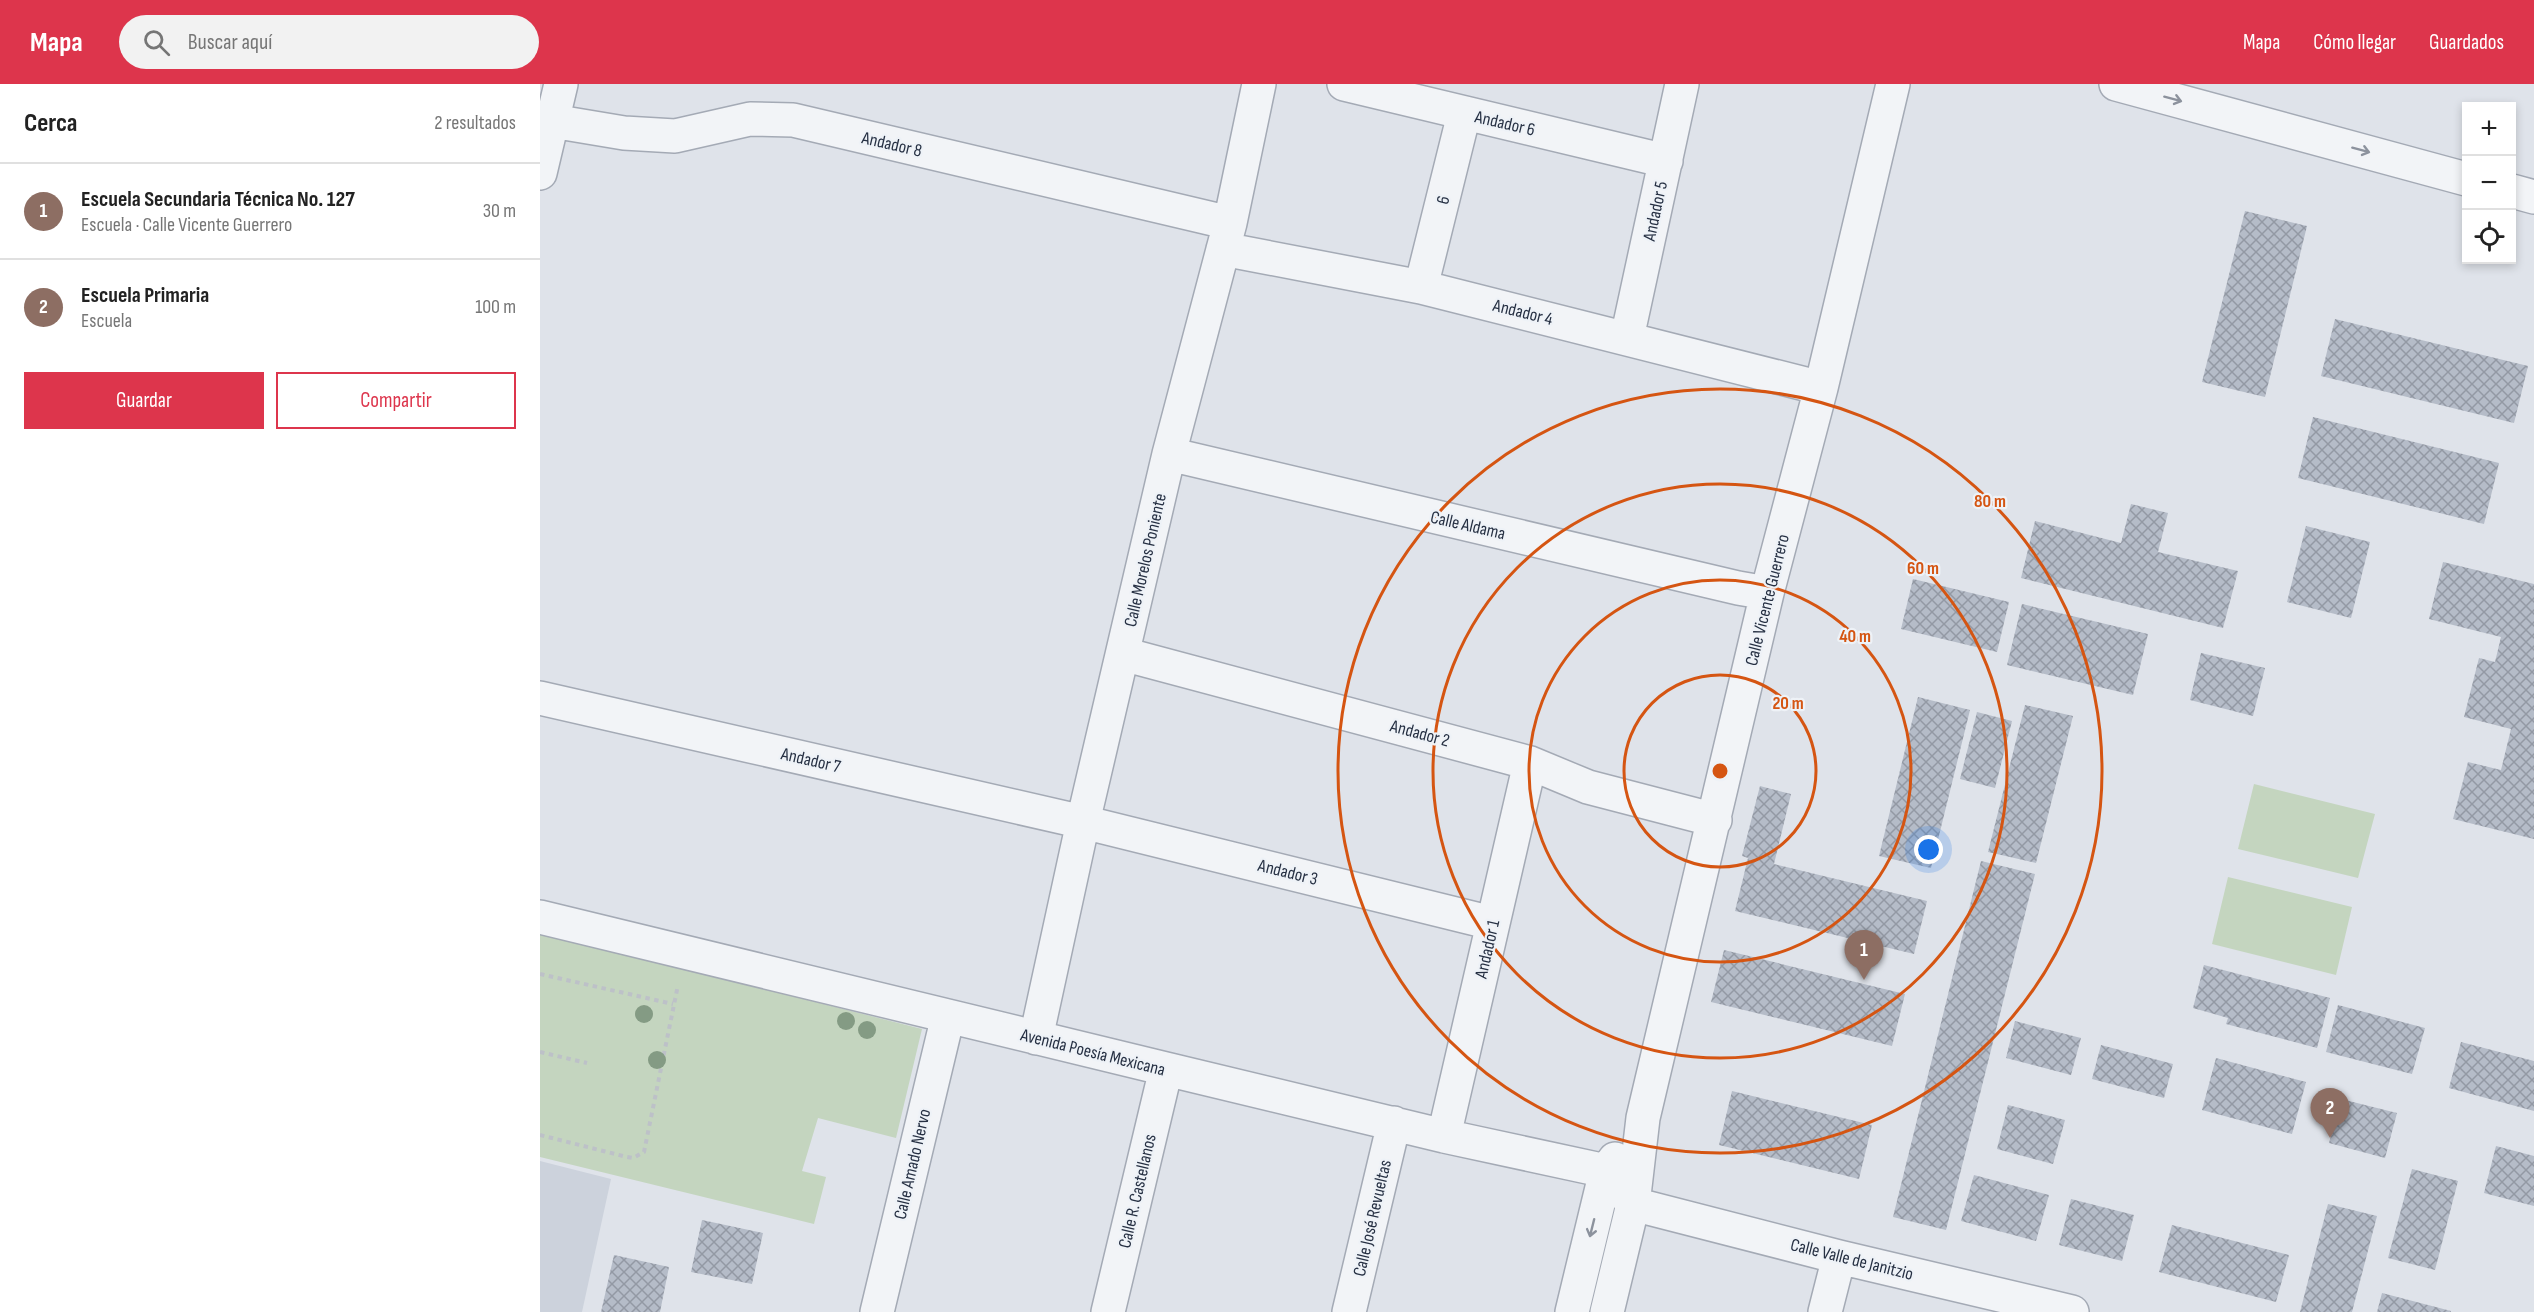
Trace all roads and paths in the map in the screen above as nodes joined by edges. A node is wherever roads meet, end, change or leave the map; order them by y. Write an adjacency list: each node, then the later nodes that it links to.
1 (1259, 84): 14 (street, Calle Morelos Poniente)
2 (1344, 84): 7 (street, Andador 6)
3 (1682, 84): 9 (street, Andador 5)
4 (1893, 84): 17 (street, Calle Vicente Guerrero)
5 (2116, 84): 11 (street, one-way to 11)
6 (557, 85): 8 (street)
7 (1464, 114): 9 (street, Andador 6); 15 (street, 6)
8 (552, 121): 10 (street); 14 (street, Andador 8)
9 (1666, 161): 16 (street, Andador 5)
10 (540, 173)
11 (2462, 178)
12 (2516, 192): 13 (street)
13 (2534, 197)
14 (1226, 236): 15 (street, Andador 4); 18 (street, Calle Morelos Poniente)
15 (1421, 287): 16 (street, Andador 4)
16 (1627, 338): 17 (street, Andador 4)
17 (1821, 388): 19 (street, Calle Vicente Guerrero)
18 (1169, 454): 19 (street, Calle Aldama); 20 (street, Calle Morelos Poniente)
19 (1767, 593): 23 (street, Calle Vicente Guerrero)
20 (1123, 654): 22 (street, Andador 2); 24 (street, Calle Morelos Poniente)
21 (540, 698): 24 (street, Andador 7)
22 (1530, 763): 23 (street, Andador 2); 26 (street, Andador 1)
23 (1715, 820): 33 (street, Calle Vicente Guerrero)
24 (1083, 822): 26 (street, Andador 3); 29 (street, Calle Morelos Poniente)
25 (540, 917): 28 (street, Avenida Poesía Mexicana)
26 (1492, 923): 36 (street, Andador 1)
27 (540, 974): 35 (path)
28 (948, 1016): 29 (street, Avenida Poesía Mexicana); 41 (street, Calle Amado Nervo)
29 (1036, 1038): 32 (street, Avenida Poesía Mexicana)
30 (540, 1052): 31 (path)
31 (587, 1063)
32 (1166, 1069): 34 (street, Avenida Poesía Mexicana); 42 (street, Calle R. Castellanos)
33 (1643, 1118): 37 (street, Calle Vicente Guerrero); 38 (street, Calle Vicente Guerrero)
34 (1394, 1123): 36 (street, Avenida Poesía Mexicana); 43 (street, Calle José Revueltas)
35 (540, 1135)
36 (1444, 1136): 37 (street, Avenida Poesía Mexicana)
37 (1606, 1171): 38 (street); 44 (street, Calle Vicente Guerrero, one-way to 44)
38 (1633, 1204): 39 (street, Calle Valle de Janitzio); 45 (street, Calle Vicente Guerrero)
39 (1839, 1257): 40 (street, Calle Valle de Janitzio); 46 (street)
40 (2064, 1311)
41 (877, 1312)
42 (1108, 1312)
43 (1349, 1312)
44 (1572, 1312)
45 (1607, 1312)
46 (1825, 1312)

